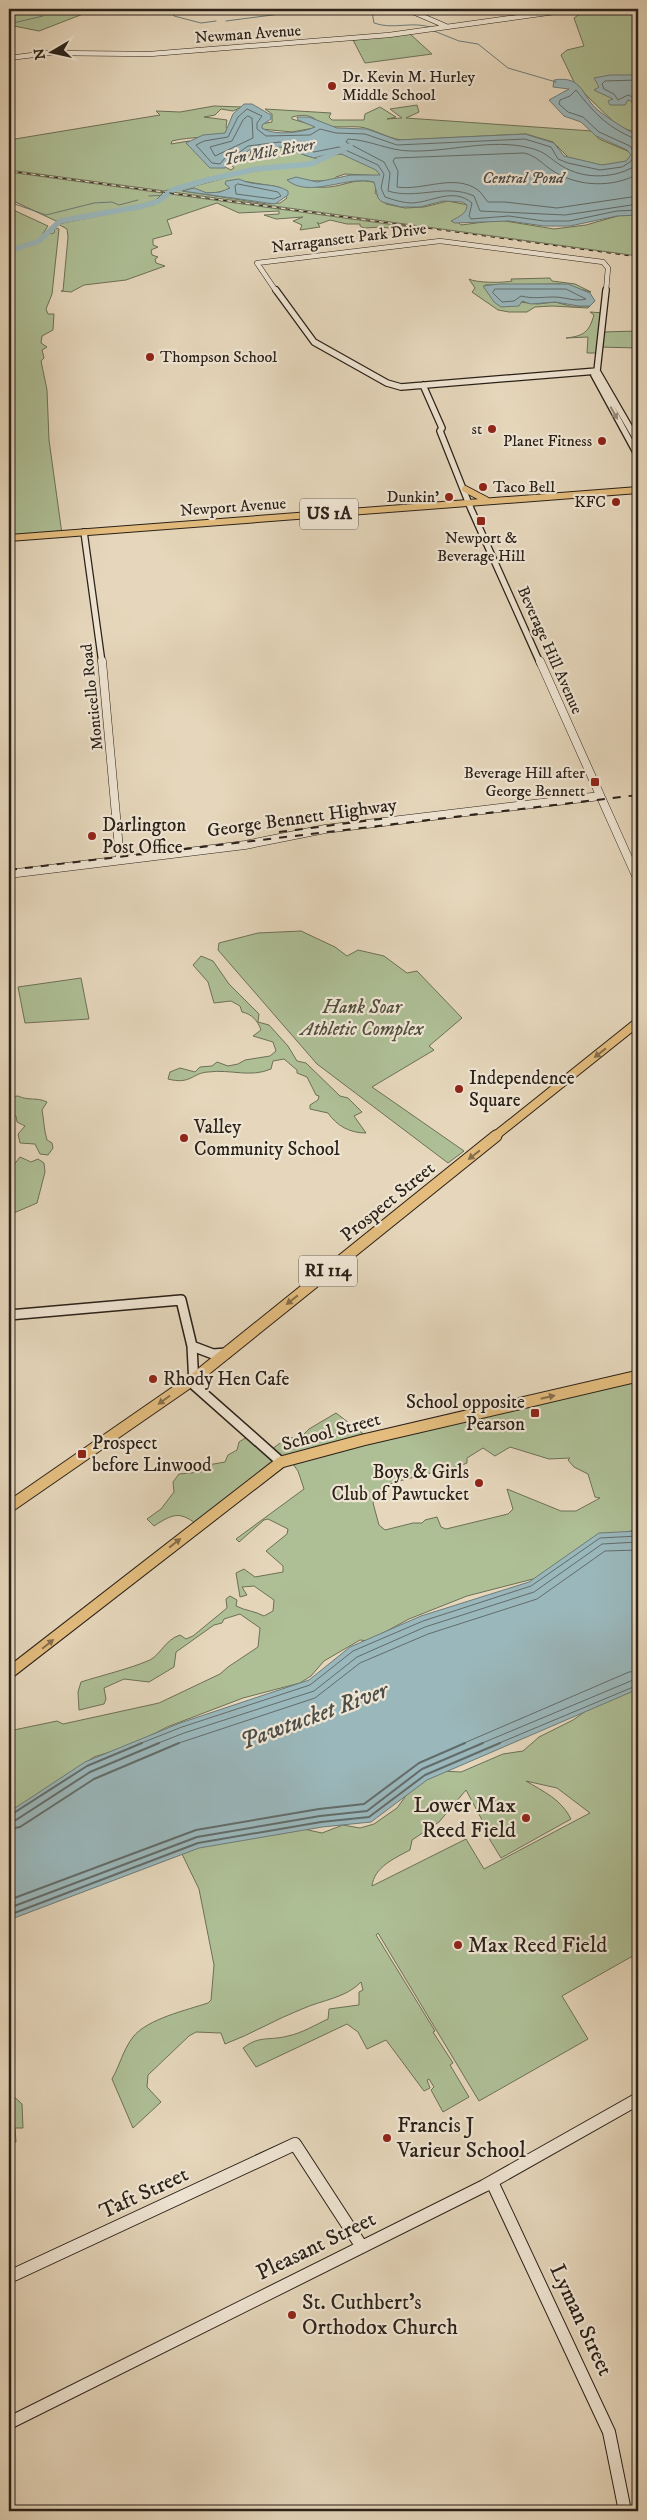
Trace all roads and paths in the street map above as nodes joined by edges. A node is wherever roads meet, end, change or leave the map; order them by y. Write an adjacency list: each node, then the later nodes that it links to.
1 (406, 9): 3 (street)
2 (638, 11): 3 (street, Newman Avenue)
3 (448, 27): 4 (street, Newman Avenue)
4 (9, 58)
5 (597, 371): 6 (street, Narragansett Park Drive); 6 (street, Narragansett Park Drive); 7 (street); 8 (street, Narragansett Park Drive, one-way to 8)
6 (420, 386): 9 (street, Beverage Hill Avenue)
7 (638, 442)
8 (638, 456)
9 (465, 489): 11 (main road); 12 (street, Beverage Hill Avenue)
10 (638, 490): 11 (main road, Newport Avenue / US 1A)
11 (497, 501): 12 (main road, Newport Avenue / US 1A)
12 (469, 504): 13 (main road, Newport Avenue / US 1A); 15 (street, Beverage Hill Avenue)
13 (84, 532): 14 (main road, Newport Avenue / US 1A); 16 (street, Monticello Road)
14 (9, 538)
15 (600, 796): 16 (street, George Bennett Highway); 18 (street, Beverage Hill Avenue)
16 (120, 860): 17 (street, George Bennett Highway)
17 (9, 874)
18 (638, 880)
19 (638, 1022): 22 (main road, Prospect Street / RI 114, one-way to 22)
20 (9, 1315): 21 (street)
21 (192, 1346): 22 (street); 24 (street)
22 (227, 1353): 24 (main road, Prospect Street / RI 114)
23 (638, 1376): 25 (main road, School Street, one-way to 23)
24 (194, 1379): 25 (street); 26 (main road, Prospect Street / RI 114, one-way to 26)
25 (281, 1462): 27 (main road, School Street, one-way to 25)
26 (9, 1507)
27 (9, 1673)
28 (638, 2099): 29 (street, Pleasant Street)
29 (492, 2182): 30 (street, Pleasant Street); 33 (street, Lyman Street)
30 (362, 2247): 31 (street, Taft Street); 32 (street, Pleasant Street)
31 (9, 2277)
32 (9, 2423)
33 (625, 2511)

